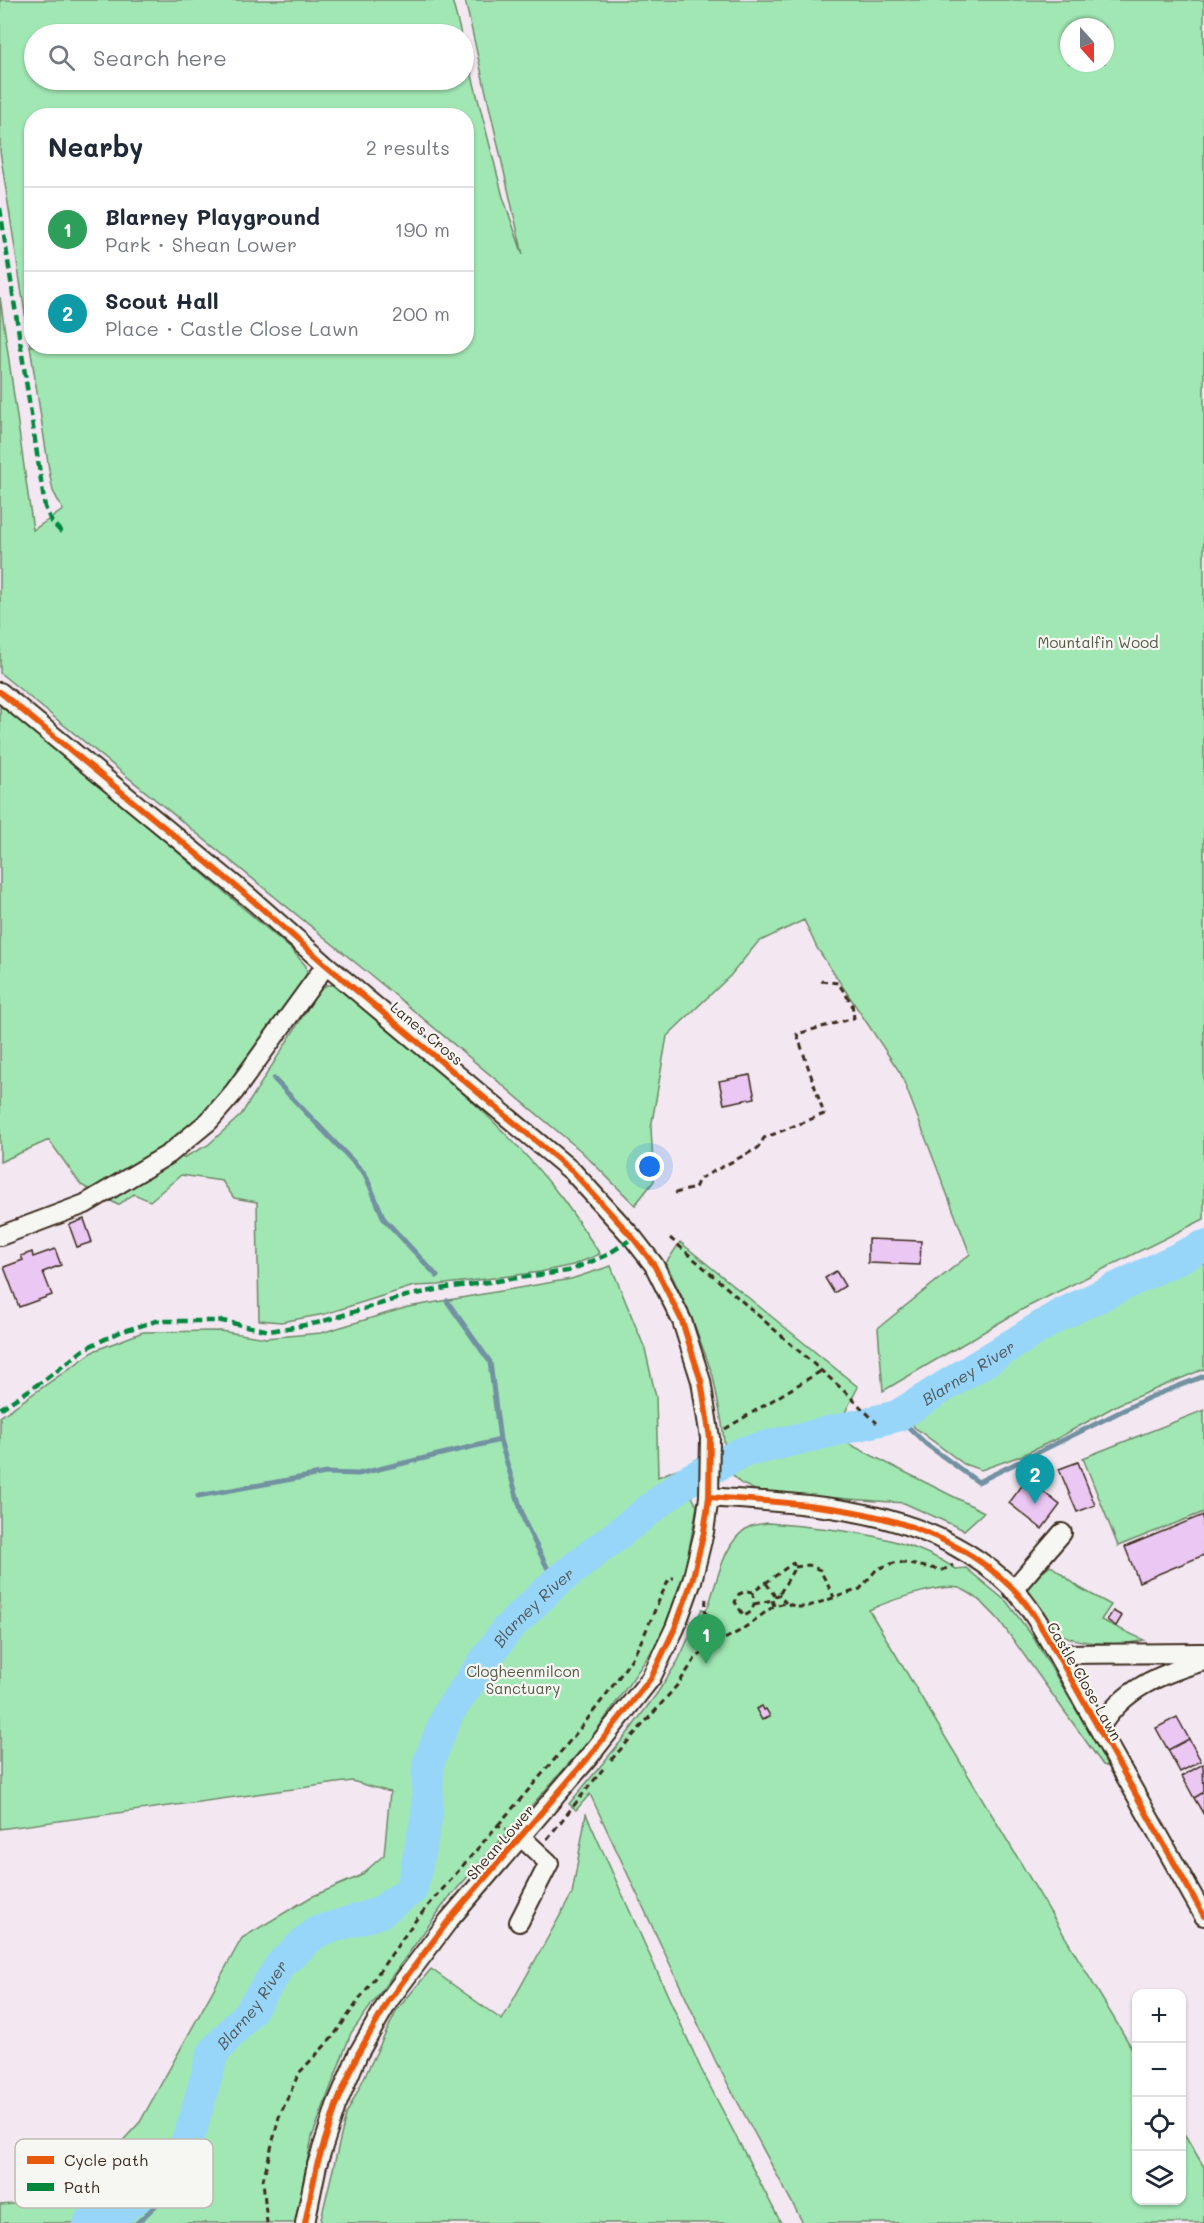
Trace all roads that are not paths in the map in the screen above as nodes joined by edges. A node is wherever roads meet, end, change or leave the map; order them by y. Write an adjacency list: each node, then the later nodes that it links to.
1 (0, 692): 2 (street, Lanes Cross)
2 (326, 965): 3 (street); 4 (street, Lanes Cross)
3 (0, 1236)
4 (710, 1478): 5 (street, Shean Lower)
5 (709, 1497): 6 (street, Castle Close Lawn); 7 (street, Shean Lower)
6 (748, 1500): 7 (street, Castle Close Lawn); 9 (street, Castle Close Lawn)
7 (704, 1532): 14 (street, Shean Lower)
8 (1062, 1533): 9 (street)
9 (1013, 1590): 11 (street, Castle Close Lawn)
10 (1204, 1653): 11 (street)
11 (1057, 1654): 13 (street, Castle Close Lawn)
12 (1204, 1661): 13 (street)
13 (1099, 1729): 15 (street, Castle Close Lawn)
14 (521, 1837): 16 (street); 17 (street, Shean Lower)
15 (1204, 1916)
16 (519, 1922)
17 (305, 2223)

